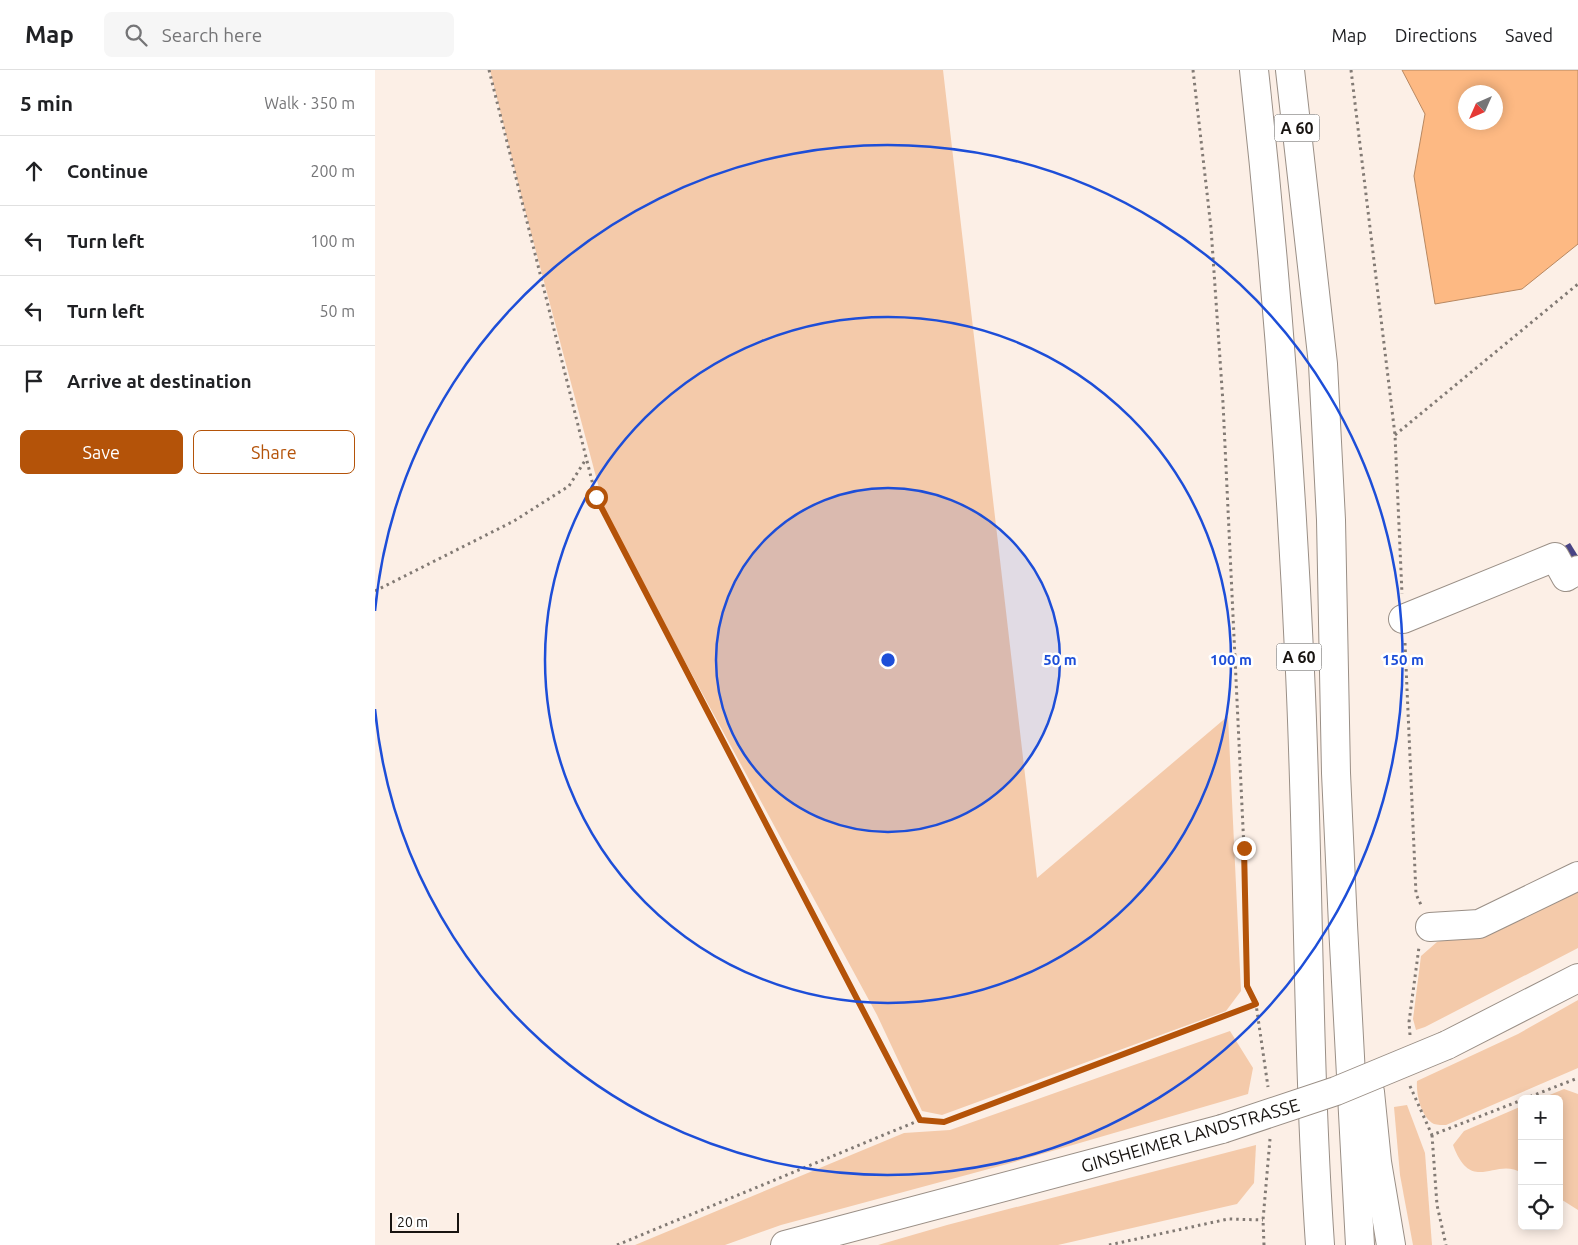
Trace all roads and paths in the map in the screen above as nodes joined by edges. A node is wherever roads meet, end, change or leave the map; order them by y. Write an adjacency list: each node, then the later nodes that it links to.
1 (489, 70): 8 (path)
2 (1193, 70): 16 (path)
3 (1253, 70): 28 (main road, A 60)
4 (1290, 70): 12 (main road, A 60)
5 (1351, 70): 7 (path)
6 (1578, 284): 7 (path)
7 (1395, 435): 11 (path)
8 (586, 459): 10 (path); 20 (path)
9 (1578, 570): 11 (main road)
10 (375, 592)
11 (1403, 619): 14 (path)
12 (1336, 773): 29 (main road, A 60); 30 (main road, A 60)
13 (1578, 876): 14 (main road)
14 (1430, 927)
15 (1578, 978): 25 (main road, GINSHEIMER LANDSTRASSE, bridge)
16 (1256, 1004): 18 (path); 20 (path)
17 (1578, 1078): 19 (path)
18 (1268, 1093)
19 (1535, 1095)
20 (920, 1120): 24 (path)
21 (1270, 1131): 23 (path)
22 (1432, 1135): 31 (path)
23 (1263, 1220): 26 (path); 27 (path)
24 (617, 1245)
25 (785, 1245)
26 (1109, 1245)
27 (1264, 1245)
28 (1320, 1245)
29 (1360, 1245)
30 (1391, 1245)
31 (1446, 1245)

